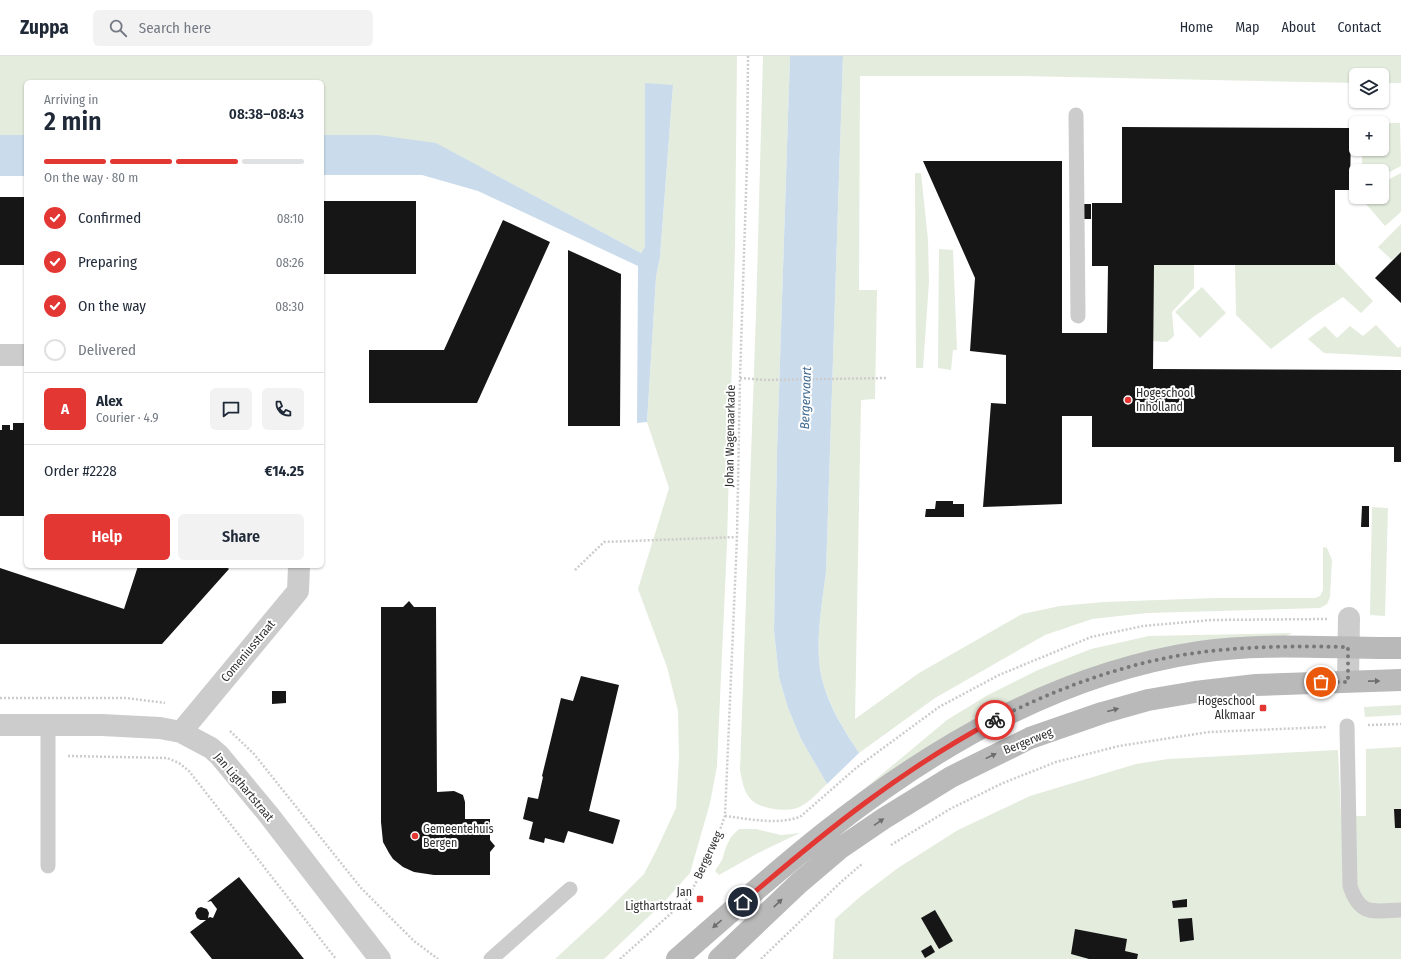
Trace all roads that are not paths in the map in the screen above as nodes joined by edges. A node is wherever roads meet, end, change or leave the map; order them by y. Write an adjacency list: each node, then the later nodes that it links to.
1 (1076, 115): 2 (lane)
2 (1078, 316)
3 (24, 354): 4 (street)
4 (0, 355)
5 (299, 568): 14 (street, Comeniusstraat)
6 (1349, 618): 7 (street)
7 (1348, 647): 8 (main road); 10 (street); 20 (main road, one-way to 20)
8 (1398, 647)
9 (1401, 680): 10 (main road, Bergerweg, one-way to 9)
10 (1348, 682): 21 (main road, Bergerweg, one-way to 10)
11 (0, 725): 12 (street, Jan Ligthartstraat)
12 (48, 725): 14 (street, Jan Ligthartstraat); 15 (lane)
13 (1347, 726): 17 (lane)
14 (181, 732): 18 (street, Jan Ligthartstraat)
15 (48, 866)
16 (570, 889): 19 (lane)
17 (1401, 910)
18 (380, 959)
19 (491, 959)
20 (677, 959)
21 (719, 959)

